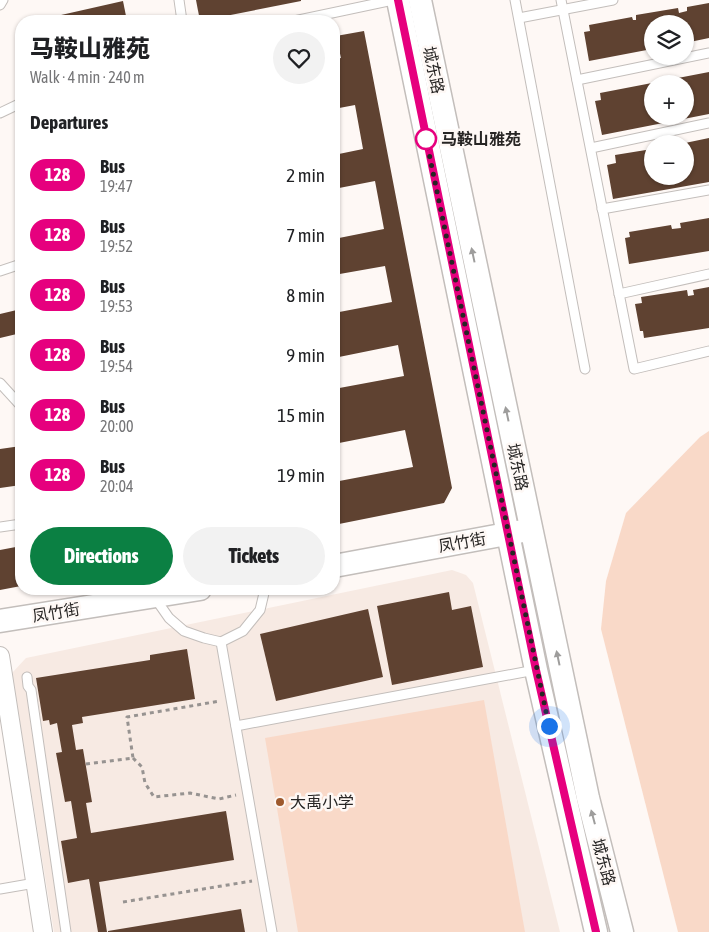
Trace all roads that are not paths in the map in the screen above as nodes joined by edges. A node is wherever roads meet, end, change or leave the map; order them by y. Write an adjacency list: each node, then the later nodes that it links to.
1 (3, 0): 9 (lane)
2 (178, 0): 11 (lane)
3 (393, 0): 12 (lane)
4 (398, 0): 33 (street, 城东路)
5 (420, 0): 32 (street, 城东路, one-way to 5)
6 (515, 0): 13 (lane)
7 (561, 0): 10 (lane)
8 (613, 0): 10 (lane)
9 (0, 5)
10 (563, 10): 13 (lane); 15 (lane)
11 (181, 15)
12 (322, 15)
13 (519, 18): 27 (lane)
14 (709, 52): 15 (lane)
15 (577, 80): 19 (lane)
16 (15, 106): 17 (lane)
17 (0, 112)
18 (709, 123): 19 (lane)
19 (591, 148): 21 (lane)
20 (709, 190): 21 (lane)
21 (602, 209): 25 (lane)
22 (15, 266): 23 (lane)
23 (0, 271)
24 (709, 274): 25 (lane)
25 (619, 294): 26 (lane)
26 (709, 351)
27 (585, 369)
28 (0, 383): 29 (lane)
29 (15, 399)
30 (15, 525): 31 (lane)
31 (0, 527)
32 (531, 530): 33 (street, 凤竹街); 50 (street, 城东路, one-way to 32)
33 (508, 534): 34 (street, 凤竹街); 41 (street, 城东路)
34 (340, 565)
35 (150, 595): 38 (street, 凤竹街)
36 (163, 595): 39 (lane)
37 (264, 595): 39 (lane)
38 (0, 621)
39 (221, 642): 43 (lane)
40 (0, 656): 44 (street)
41 (536, 670): 43 (lane); 49 (street, 城东路)
42 (27, 676): 47 (lane)
43 (236, 726): 48 (lane)
44 (35, 883): 45 (lane); 46 (street)
45 (0, 889)
46 (43, 932)
47 (66, 932)
48 (272, 932)
49 (596, 932)
50 (622, 932)

